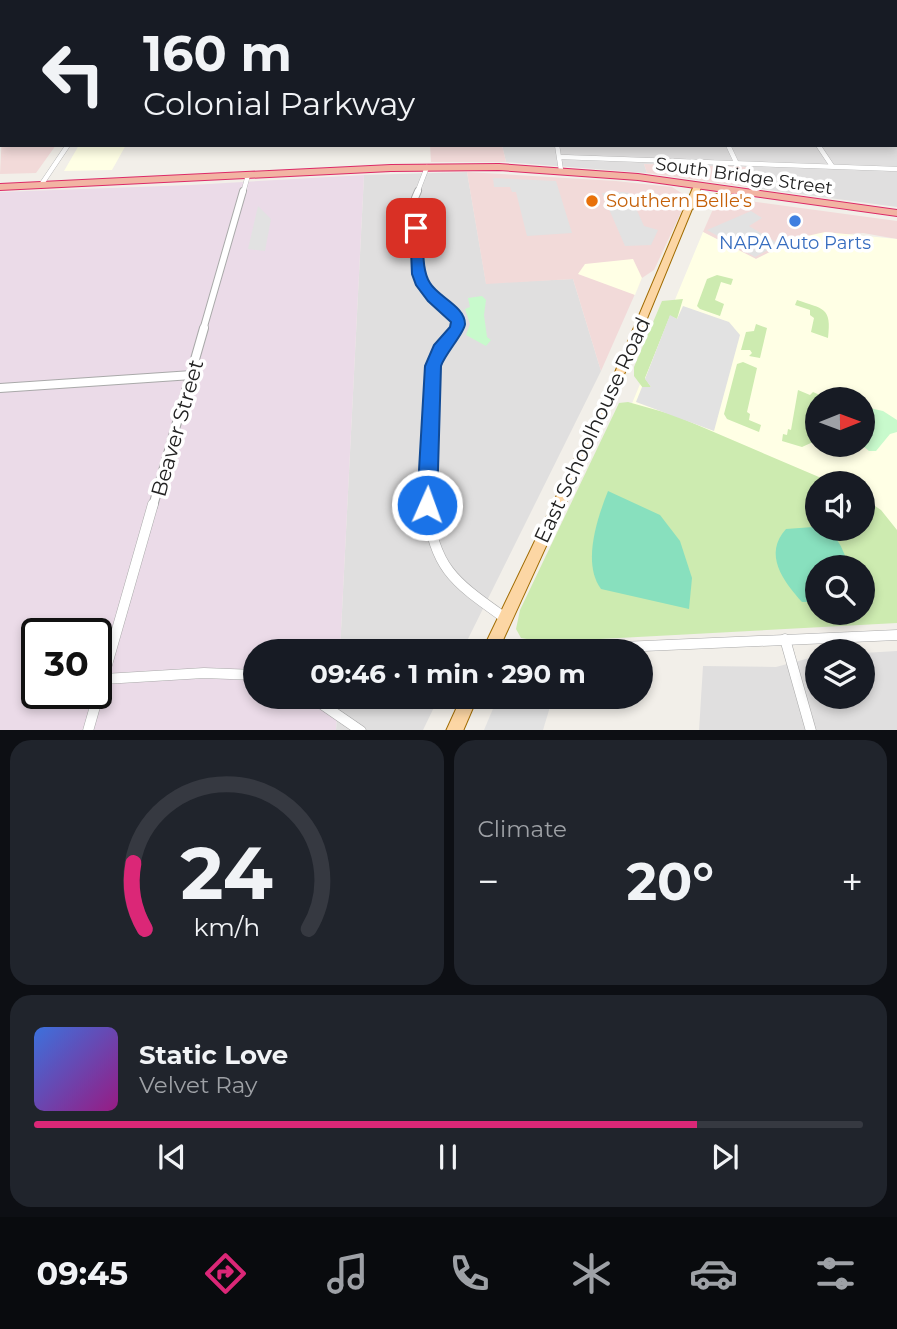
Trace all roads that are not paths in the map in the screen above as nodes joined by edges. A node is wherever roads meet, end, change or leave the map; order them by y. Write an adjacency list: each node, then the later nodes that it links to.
1 (67, 147): 12 (street)
2 (558, 147): 5 (street)
3 (729, 147): 6 (street)
4 (819, 147): 7 (street)
5 (561, 157): 6 (street); 10 (street)
6 (736, 162): 7 (street)
7 (832, 166): 9 (street)
8 (427, 167): 10 (highway, South Bridge Street); 11 (highway, South Bridge Street); 20 (street)
9 (897, 169)
10 (561, 170): 13 (highway, South Bridge Street)
11 (248, 175): 12 (highway, South Bridge Street); 18 (street, Beaver Street)
12 (41, 185): 14 (highway, South Bridge Street)
13 (698, 185): 15 (highway, South Bridge Street); 16 (main road, East Schoolhouse Road)
14 (0, 187)
15 (736, 191): 16 (main road); 17 (highway, South Bridge Street)
16 (690, 207): 20 (main road, East Schoolhouse Road)
17 (897, 213)
18 (192, 375): 19 (street); 25 (street, Beaver Street)
19 (0, 388)
20 (505, 618): 22 (main road, East Schoolhouse Road)
21 (897, 635): 23 (street)
22 (495, 639)
23 (785, 639): 24 (street); 34 (street)
24 (653, 645)
25 (112, 652)
26 (243, 674): 27 (street)
27 (112, 679)
28 (95, 709): 31 (street, Beaver Street)
29 (330, 709): 32 (street)
30 (464, 709): 33 (main road)
31 (88, 730)
32 (362, 730)
33 (454, 730)
34 (811, 730)

